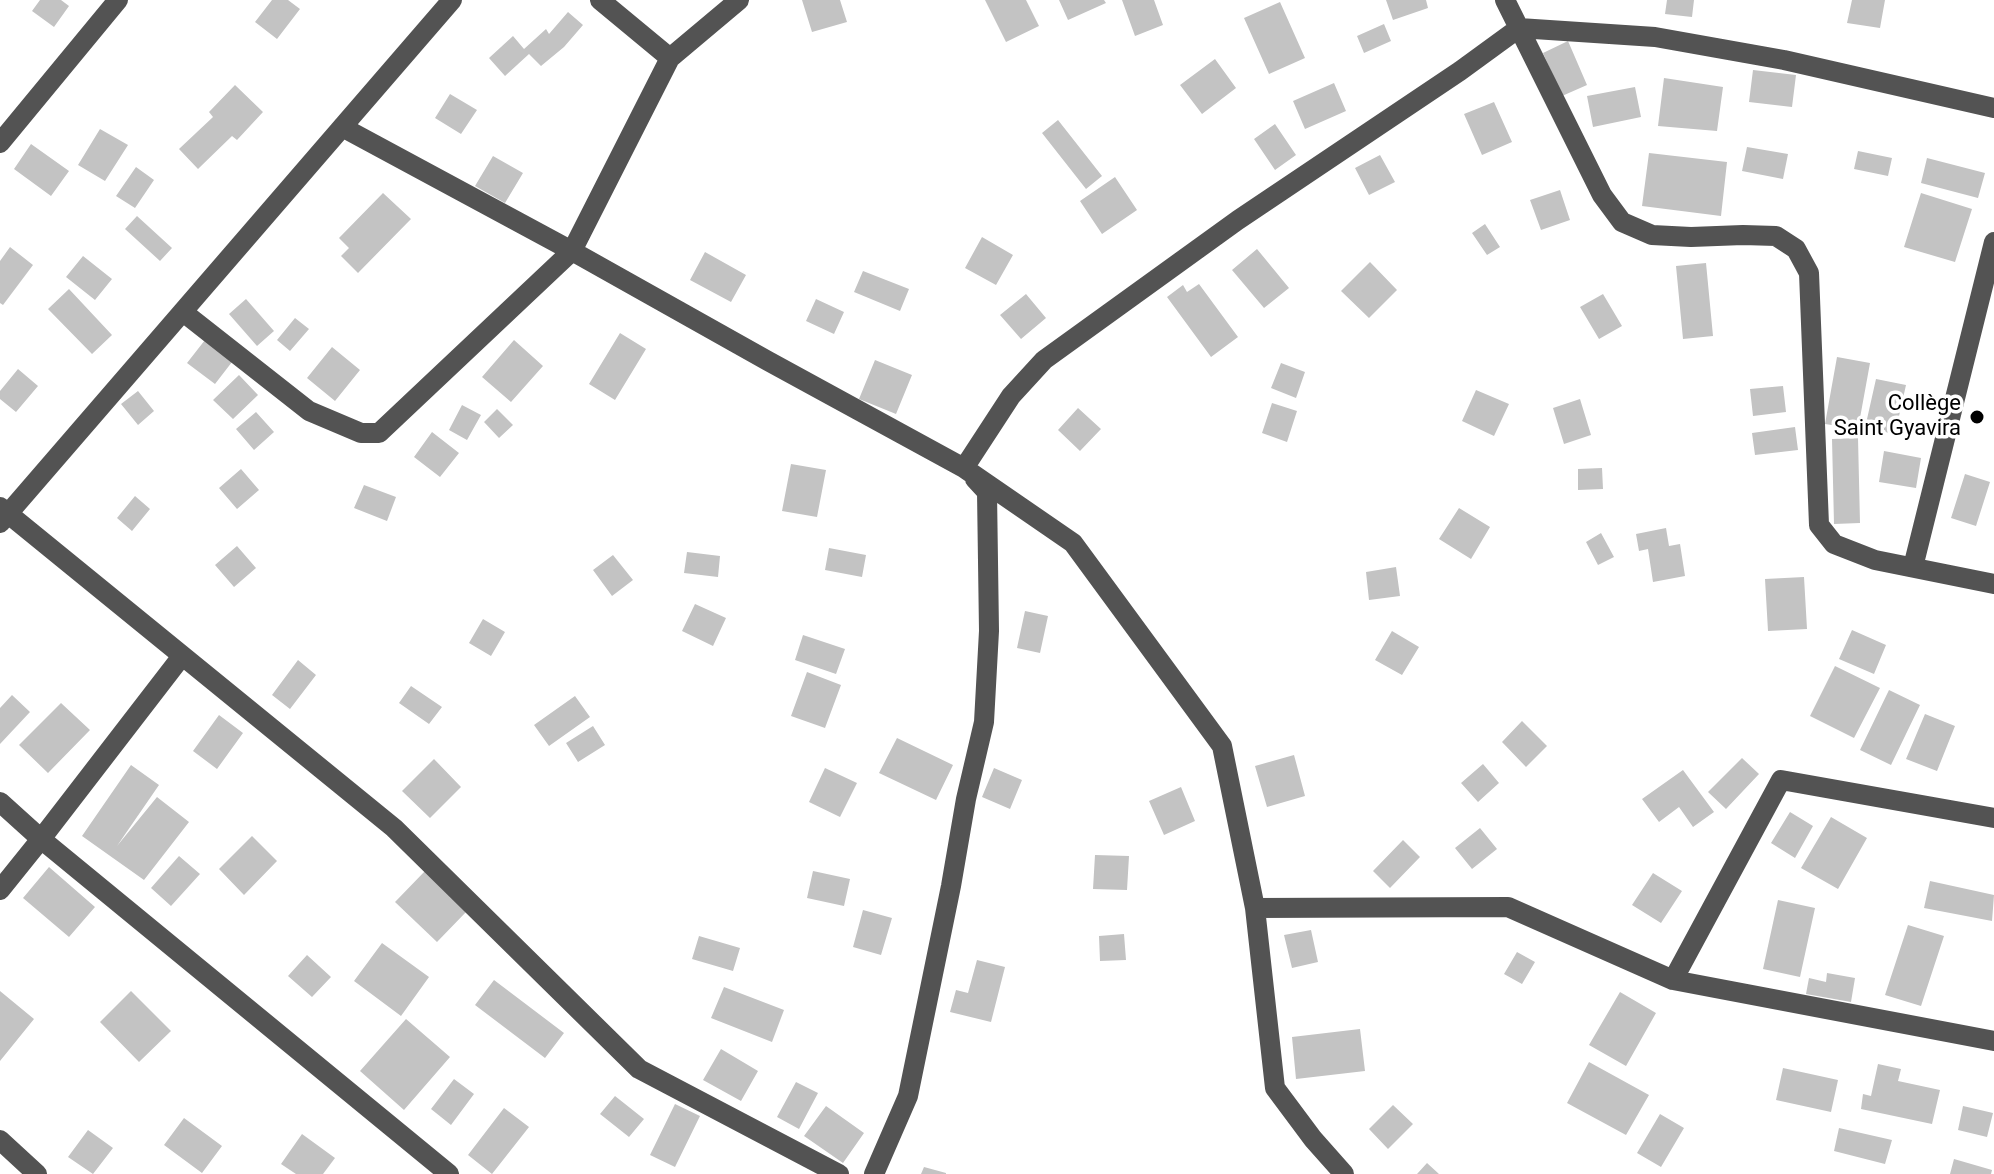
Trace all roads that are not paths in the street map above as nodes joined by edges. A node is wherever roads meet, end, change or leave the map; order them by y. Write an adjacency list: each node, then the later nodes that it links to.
1 (118, 0): 10 (street)
2 (452, 0): 9 (street)
3 (600, 0): 7 (street)
4 (739, 0): 7 (street)
5 (1505, 0): 6 (street)
6 (1519, 28): 8 (street); 14 (street); 16 (street)
7 (670, 58): 12 (street)
8 (1994, 108)
9 (342, 127): 12 (street); 13 (street)
10 (0, 143)
11 (1994, 242): 16 (street)
12 (572, 251): 13 (street); 14 (street)
13 (183, 312): 15 (street)
14 (964, 468): 23 (street); 30 (street)
15 (3, 515): 18 (street)
16 (1913, 567): 17 (street)
17 (1994, 584)
18 (182, 656): 21 (street); 29 (street)
19 (0, 802): 21 (street)
20 (1994, 818): 24 (street)
21 (41, 839): 22 (street); 28 (street)
22 (0, 890)
23 (1255, 908): 24 (street); 31 (street)
24 (1673, 980): 25 (street)
25 (1994, 1041)
26 (0, 1140): 27 (street)
27 (37, 1174)
28 (449, 1174)
29 (839, 1174)
30 (874, 1174)
31 (1344, 1174)

